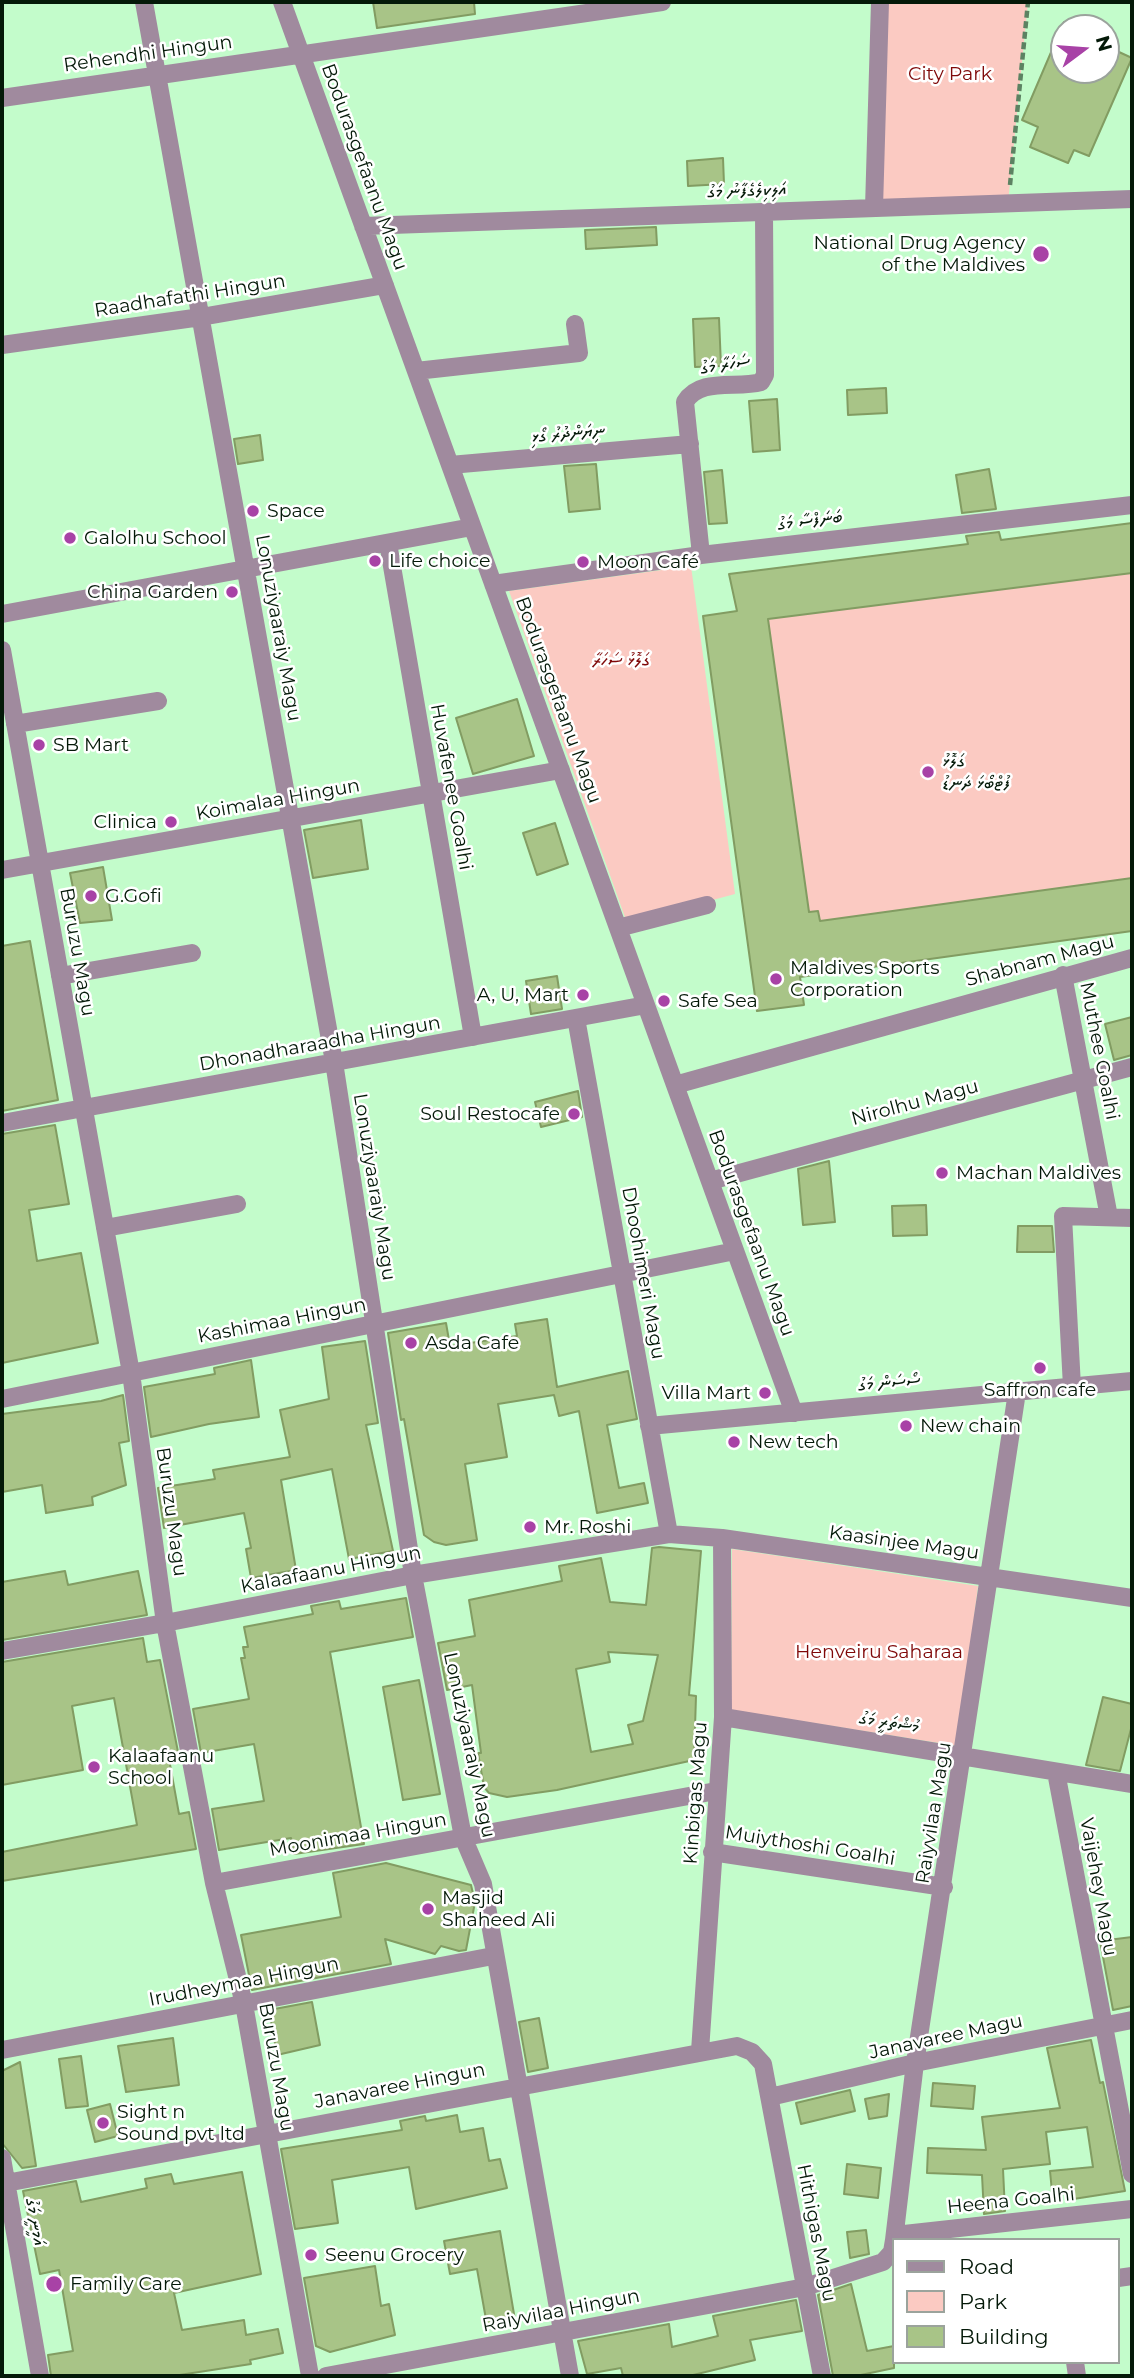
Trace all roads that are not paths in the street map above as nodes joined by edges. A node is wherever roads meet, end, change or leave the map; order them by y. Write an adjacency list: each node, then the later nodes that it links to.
1 (144, 2): 6 (street, Lonuziyaaraiy Magu)
2 (282, 2): 5 (street, Bodurasgefaanu Magu)
3 (662, 2): 5 (street, Rehendhi Hingun)
4 (880, 2): 9 (street)
5 (301, 54): 6 (street, Rehendhi Hingun); 11 (street, Bodurasgefaanu Magu)
6 (157, 73): 7 (street, Rehendhi Hingun); 13 (street, Lonuziyaaraiy Magu)
7 (2, 98)
8 (1132, 199): 9 (street, އަލިކިލެގެފާނު މަގު)
9 (874, 208): 10 (street, އަލިކިލެގެފާނު މަގު)
10 (764, 212): 11 (street, އަލިކިލެގެފާނު މަގު); 17 (street, ސަހަރާ މަގު)
11 (363, 226): 12 (street, Bodurasgefaanu Magu)
12 (385, 285): 13 (street, Raadhafathi Hingun); 16 (street, Bodurasgefaanu Magu)
13 (201, 317): 15 (street, Raadhafathi Hingun); 23 (street, Lonuziyaaraiy Magu)
14 (575, 324): 16 (street)
15 (2, 345)
16 (416, 371): 18 (street, Bodurasgefaanu Magu)
17 (690, 444): 18 (street, ނިޔަންދުރު ގޯޅި); 22 (street, ސަހަރާ މަގު)
18 (450, 465): 20 (street, Bodurasgefaanu Magu)
19 (1132, 505): 22 (street, ބަނަފްސާ މަގު)
20 (472, 527): 21 (street); 24 (street, Bodurasgefaanu Magu)
21 (388, 543): 23 (street); 30 (street, Huvafenee Goalhi)
22 (701, 555): 24 (street, ބަނަފްސާ މަގު)
23 (246, 569): 25 (street); 31 (street, Lonuziyaaraiy Magu)
24 (493, 584): 29 (street, Bodurasgefaanu Magu)
25 (2, 614)
26 (2, 650): 28 (street, Buruzu Magu)
27 (158, 701): 28 (street)
28 (15, 724): 32 (street, Buruzu Magu)
29 (561, 770): 30 (street, Koimalaa Hingun); 35 (street, Bodurasgefaanu Magu)
30 (431, 794): 31 (street, Koimalaa Hingun); 42 (street, Huvafenee Goalhi)
31 (290, 819): 32 (street, Koimalaa Hingun); 43 (street, Lonuziyaaraiy Magu)
32 (40, 864): 33 (street, Koimalaa Hingun); 39 (street, Buruzu Magu)
33 (2, 870)
34 (707, 905): 35 (street)
35 (618, 928): 40 (street, Bodurasgefaanu Magu)
36 (192, 953): 39 (street)
37 (1132, 958): 38 (street, Shabnam Magu)
38 (1063, 975): 45 (street, Muthee Goalhi); 46 (street, Shabnam Magu)
39 (60, 976): 47 (street, Buruzu Magu)
40 (646, 1005): 41 (street, Dhonadharaadha Hingun); 46 (street, Bodurasgefaanu Magu)
41 (576, 1018): 42 (street, Dhonadharaadha Hingun); 55 (street, Dhoohimeri Magu)
42 (473, 1037): 43 (street, Dhonadharaadha Hingun)
43 (334, 1062): 47 (street, Dhonadharaadha Hingun); 56 (street, Lonuziyaaraiy Magu)
44 (1132, 1067): 45 (street, Nirolhu Magu)
45 (1084, 1079): 49 (street, Nirolhu Magu); 51 (street, Muthee Goalhi)
46 (675, 1085): 49 (street, Bodurasgefaanu Magu)
47 (84, 1108): 48 (street, Dhonadharaadha Hingun); 53 (street, Buruzu Magu)
48 (2, 1123)
49 (710, 1181): 54 (street, Bodurasgefaanu Magu)
50 (237, 1204): 53 (street)
51 (1109, 1217): 52 (street); 59 (street)
52 (1132, 1218)
53 (105, 1228): 57 (street, Buruzu Magu)
54 (735, 1251): 55 (street, Kashimaa Hingun); 62 (street, Bodurasgefaanu Magu)
55 (622, 1274): 56 (street, Kashimaa Hingun); 63 (street, Dhoohimeri Magu)
56 (374, 1324): 57 (street, Kashimaa Hingun); 66 (street, Lonuziyaaraiy Magu)
57 (131, 1373): 61 (street, Kashimaa Hingun); 69 (street, Buruzu Magu)
58 (1132, 1381): 59 (street, ސޯސަން މަގު)
59 (1072, 1387): 60 (street, ސޯސަން މަގު)
60 (1017, 1392): 62 (street, ސޯސަން މަގު); 67 (street, Raiyvilaa Magu)
61 (2, 1399)
62 (794, 1413): 63 (street, ސޯސަން މަގު)
63 (649, 1426): 64 (street, Dhoohimeri Magu)
64 (669, 1534): 65 (street, Kaasinjee Magu); 66 (street, Kalaafaanu Hingun)
65 (722, 1538): 67 (street, Kaasinjee Magu); 71 (street, Kinbigas Magu)
66 (413, 1575): 69 (street, Kalaafaanu Hingun); 76 (street, Lonuziyaaraiy Magu)
67 (989, 1577): 68 (street, Kaasinjee Magu); 72 (street, Raiyvilaa Magu)
68 (1132, 1598)
69 (165, 1623): 70 (street, Kalaafaanu Hingun); 78 (street, Buruzu Magu)
70 (2, 1651)
71 (723, 1717): 72 (street, މުޝްތަރީ މަގު); 75 (street, Kinbigas Magu)
72 (964, 1757): 73 (street, މުޝްތަރީ މަގު); 79 (street, Raiyvilaa Magu)
73 (1056, 1772): 74 (street, މުޝްތަރީ މަގު); 83 (street, Vaijehey Magu)
74 (1132, 1784)
75 (716, 1791): 76 (street, Moonimaa Hingun); 77 (street, Kinbigas Magu)
76 (463, 1837): 78 (street, Moonimaa Hingun); 80 (street, Lonuziyaaraiy Magu)
77 (712, 1852): 79 (street, Muiythoshi Goalhi); 85 (street, Kinbigas Magu)
78 (214, 1883): 81 (street, Buruzu Magu)
79 (944, 1887): 86 (street, Raiyvilaa Magu)
80 (494, 1956): 81 (street, Irudheymaa Hingun); 87 (street, Lonuziyaaraiy Magu)
81 (244, 2004): 84 (street, Irudheymaa Hingun); 89 (street, Buruzu Magu)
82 (1132, 2021): 83 (street, Janavaree Magu)
83 (1103, 2027): 86 (street, Janavaree Magu); 91 (street, Vaijehey Magu)
84 (2, 2050)
85 (700, 2051): 87 (street, Janavaree Hingun); 88 (street, Janavaree Hingun)
86 (915, 2063): 88 (street, Janavaree Magu); 94 (street, Raiyvilaa Magu)
87 (516, 2086): 89 (street, Janavaree Hingun); 97 (street, Lonuziyaaraiy Magu)
88 (770, 2097): 96 (street, Hithigas Magu)
89 (267, 2133): 92 (street, Janavaree Hingun); 99 (street, Buruzu Magu)
90 (2, 2158): 92 (street, އަމީނީ މަގު)
91 (1132, 2174)
92 (6, 2183): 98 (street, އަމީނީ މަގު)
93 (1132, 2208): 94 (street, Heena Goalhi)
94 (895, 2238)
95 (892, 2252): 96 (street)
96 (805, 2287): 97 (street, Raiyvilaa Hingun); 102 (street, Hithigas Magu)
97 (561, 2333): 100 (street, Raiyvilaa Hingun); 101 (street, Lonuziyaaraiy Magu)
98 (40, 2376)
99 (310, 2376)
100 (326, 2376)
101 (570, 2376)
102 (822, 2376)

